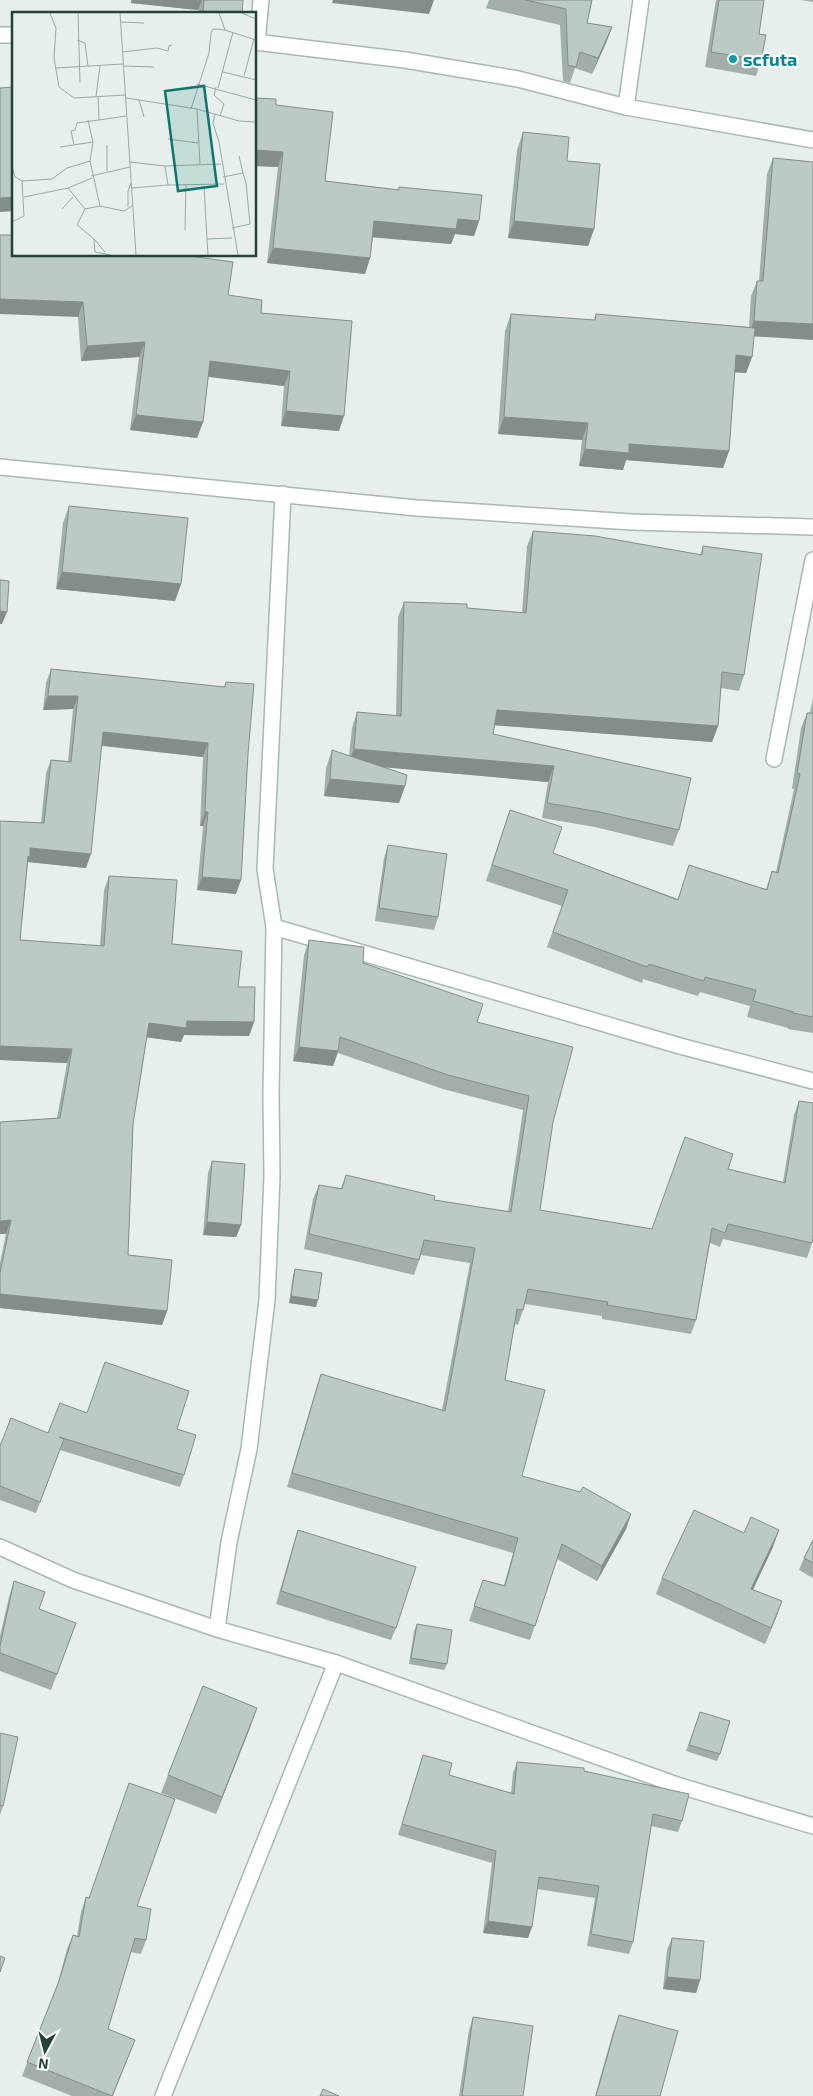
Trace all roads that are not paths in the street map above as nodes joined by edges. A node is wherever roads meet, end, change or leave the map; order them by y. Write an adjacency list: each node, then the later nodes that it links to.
1 (261, 0): 3 (street)
2 (641, 0): 4 (street)
3 (256, 42): 4 (street)
4 (626, 107): 5 (street)
5 (813, 140)
6 (0, 467): 7 (street)
7 (283, 494): 8 (street); 11 (street)
8 (813, 527)
9 (813, 560): 10 (street)
10 (774, 759)
11 (274, 927): 12 (street); 14 (street)
12 (813, 1081)
13 (0, 1547): 14 (street)
14 (217, 1629): 15 (street)
15 (336, 1663): 16 (street); 17 (street)
16 (813, 1826)
17 (163, 2096)

